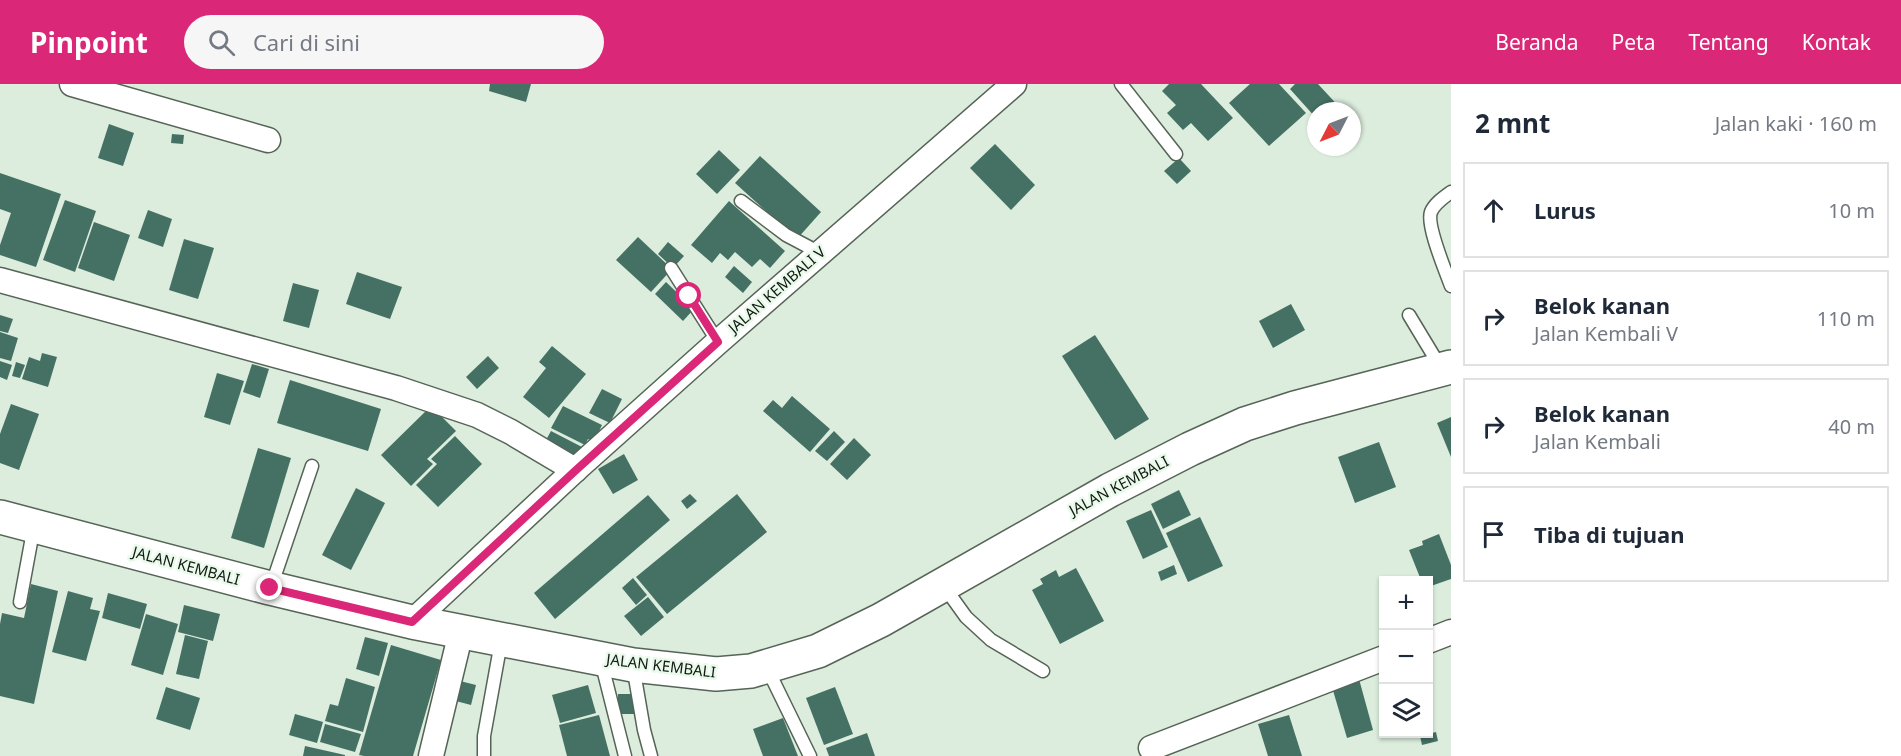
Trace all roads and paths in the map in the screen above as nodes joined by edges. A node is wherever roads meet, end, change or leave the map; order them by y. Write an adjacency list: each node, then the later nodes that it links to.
1 (72, 84): 4 (street)
2 (1014, 84): 8 (street, JALAN KEMBALI V)
3 (1121, 84): 5 (lane)
4 (268, 140)
5 (1176, 154)
6 (1451, 192): 11 (lane)
7 (741, 201): 8 (lane)
8 (820, 253): 13 (street, JALAN KEMBALI V)
9 (671, 268): 13 (lane)
10 (0, 280): 16 (street)
11 (1451, 286)
12 (1409, 315): 14 (lane)
13 (718, 342): 16 (street, JALAN KEMBALI V)
14 (1446, 368): 19 (street, JALAN KEMBALI)
15 (312, 466): 20 (lane)
16 (575, 471): 22 (street, JALAN KEMBALI V)
17 (0, 517): 18 (street, JALAN KEMBALI)
18 (34, 526): 20 (street, JALAN KEMBALI); 21 (lane)
19 (943, 585): 30 (street, JALAN KEMBALI); 31 (lane)
20 (270, 588): 22 (street, JALAN KEMBALI)
21 (20, 602)
22 (412, 622): 23 (street, JALAN KEMBALI)
23 (461, 632): 25 (street, JALAN KEMBALI); 33 (street)
24 (1451, 632): 26 (street)
25 (502, 639): 27 (street, JALAN KEMBALI); 34 (lane)
26 (1433, 639)
27 (601, 659): 29 (street, JALAN KEMBALI); 35 (lane)
28 (1379, 660): 32 (street)
29 (633, 665): 30 (street, JALAN KEMBALI); 36 (lane)
30 (767, 667): 37 (lane)
31 (1043, 671)
32 (1151, 748)
33 (431, 756)
34 (484, 756)
35 (625, 756)
36 (651, 756)
37 (810, 756)

